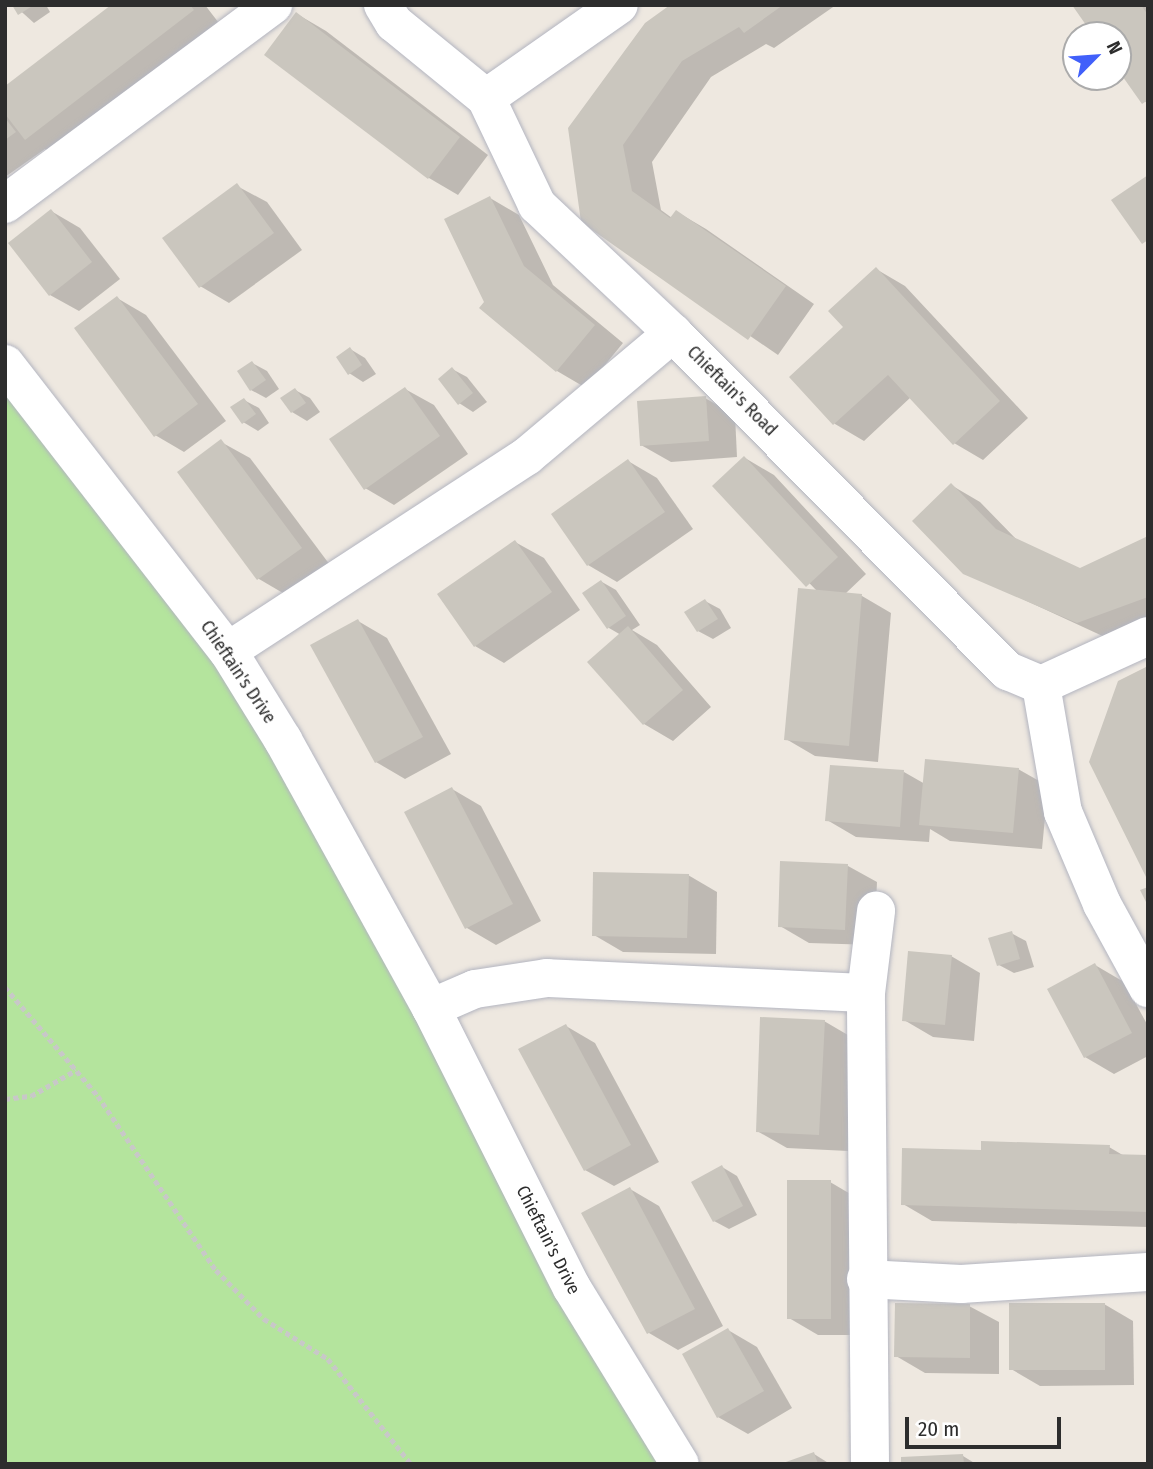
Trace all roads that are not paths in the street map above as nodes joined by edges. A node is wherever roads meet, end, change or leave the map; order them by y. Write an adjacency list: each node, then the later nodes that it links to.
1 (273, 5): 5 (street)
2 (383, 5): 4 (street)
3 (619, 5): 4 (street)
4 (486, 98): 6 (street)
5 (5, 204)
6 (673, 333): 9 (street, Chieftain's Road); 10 (street, Chieftain's Road)
7 (5, 364): 9 (street, Chieftain's Drive)
8 (1148, 636): 10 (street)
9 (228, 651): 14 (street, Chieftain's Drive)
10 (1041, 685): 12 (street)
11 (876, 911): 13 (street)
12 (1148, 988)
13 (866, 993): 14 (street); 16 (street)
14 (431, 1008): 17 (street, Chieftain's Drive)
15 (1148, 1272): 16 (street)
16 (866, 1279): 18 (street)
17 (680, 1464)
18 (870, 1464)

